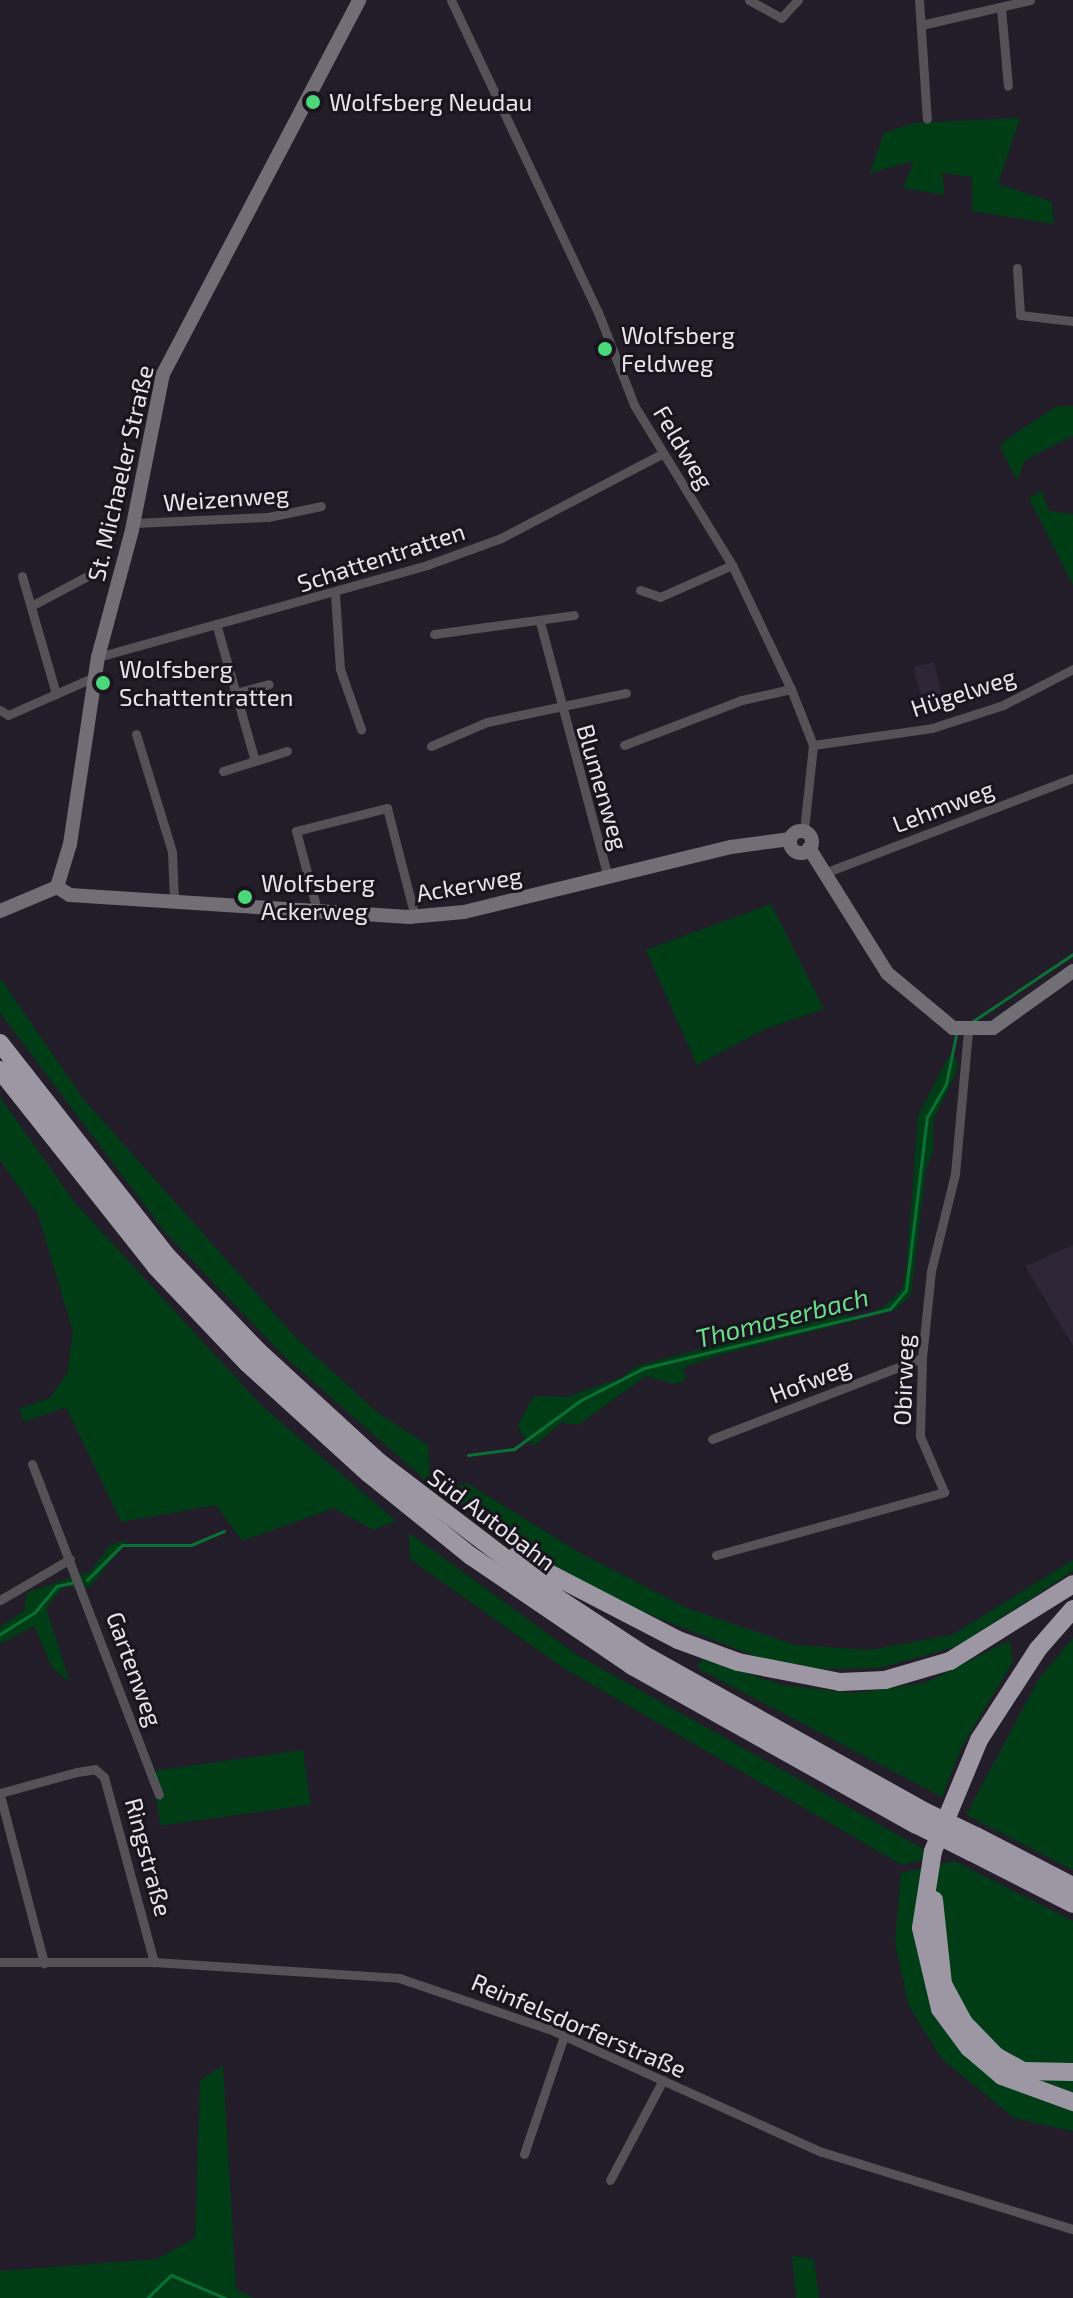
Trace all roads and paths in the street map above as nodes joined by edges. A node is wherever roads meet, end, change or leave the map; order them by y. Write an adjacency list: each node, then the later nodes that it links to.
1 (359, 0): 15 (street, St. Michaeler Straße)
2 (451, 0): 13 (street, Feldweg)
3 (749, 0): 4 (street)
4 (798, 0)
5 (919, 0): 8 (street)
6 (1030, 0): 7 (street)
7 (1001, 8): 8 (street); 9 (street)
8 (921, 25): 10 (street)
9 (1008, 86)
10 (927, 119)
11 (1017, 268): 12 (street)
12 (1073, 321)
13 (660, 455): 16 (street, Feldweg); 20 (street, Schattentratten)
14 (321, 506): 15 (street, Weizenweg)
15 (134, 523): 26 (street, St. Michaeler Straße)
16 (732, 565): 19 (street); 30 (street, Feldweg)
17 (95, 572): 21 (street)
18 (22, 576): 21 (street)
19 (640, 590)
20 (335, 594): 24 (street, Schattentratten); 37 (street)
21 (31, 606): 33 (street)
22 (574, 615): 23 (street)
23 (540, 622): 25 (street); 35 (street, Blumenweg)
24 (217, 627): 26 (street, Schattentratten); 31 (street)
25 (434, 634)
26 (98, 657): 28 (street, St. Michaeler Straße)
27 (1073, 669): 40 (street, Hügelweg)
28 (94, 677): 33 (street); 51 (street, St. Michaeler Straße)
29 (269, 684): 31 (street)
30 (791, 689): 39 (street); 40 (street, Feldweg)
31 (236, 693): 34 (street); 43 (street)
32 (626, 693): 35 (street, Blumenweg)
33 (56, 694): 36 (street)
34 (202, 702)
35 (561, 709): 41 (street, Blumenweg); 50 (street, Blumenweg)
36 (0, 710)
37 (361, 729)
38 (136, 734): 52 (street)
39 (624, 745)
40 (813, 745): 46 (street, Feldweg)
41 (431, 746)
42 (287, 751): 43 (street)
43 (255, 761): 44 (street)
44 (223, 771)
45 (1073, 778): 49 (street, Lehmweg)
46 (804, 831): 47 (street, Ackerweg); 48 (street)
47 (790, 839): 48 (street); 50 (street, Ackerweg)
48 (809, 848): 49 (street)
49 (827, 872): 57 (street)
50 (608, 877): 55 (street, Ackerweg)
51 (57, 887): 52 (street, Ackerweg); 53 (street)
52 (174, 899): 54 (street, Ackerweg)
53 (0, 911)
54 (318, 914): 55 (street, Ackerweg); 55 (street)
55 (415, 917)
56 (1073, 971): 57 (street)
57 (968, 1032): 60 (street, Obirweg)
58 (0, 1043): 63 (highway, Süd Autobahn)
59 (0, 1070): 72 (highway, Süd Autobahn)
60 (922, 1358): 61 (street, Hofweg); 64 (street, Obirweg)
61 (712, 1439)
62 (32, 1464): 65 (street, Gartenweg)
63 (456, 1524): 66 (highway); 72 (highway, Süd Autobahn)
64 (716, 1555)
65 (70, 1559): 67 (street); 71 (street, Gartenweg)
66 (1073, 1584)
67 (0, 1600)
68 (1073, 1609): 84 (highway)
69 (1073, 1625): 82 (highway)
70 (0, 1794): 79 (street, Ringstraße); 80 (street, Ringstraße)
71 (159, 1794)
72 (920, 1817): 73 (highway, Süd Autobahn, bridge)
73 (973, 1844): 74 (highway, Süd Autobahn); 75 (highway, Süd Autobahn)
74 (1021, 1878): 76 (highway, Süd Autobahn); 77 (highway)
75 (1073, 1886)
76 (1073, 1904)
77 (1073, 1919)
78 (0, 1962): 80 (street, Reinfelsdorferstraße)
79 (154, 1962): 80 (street, Reinfelsdorferstraße); 81 (street, Reinfelsdorferstraße)
80 (44, 1963)
81 (564, 2036): 83 (street, Reinfelsdorferstraße); 85 (street)
82 (1073, 2072)
83 (663, 2080): 86 (street); 87 (street, Reinfelsdorferstraße)
84 (1073, 2102)
85 (524, 2154)
86 (610, 2180)
87 (1073, 2229)

